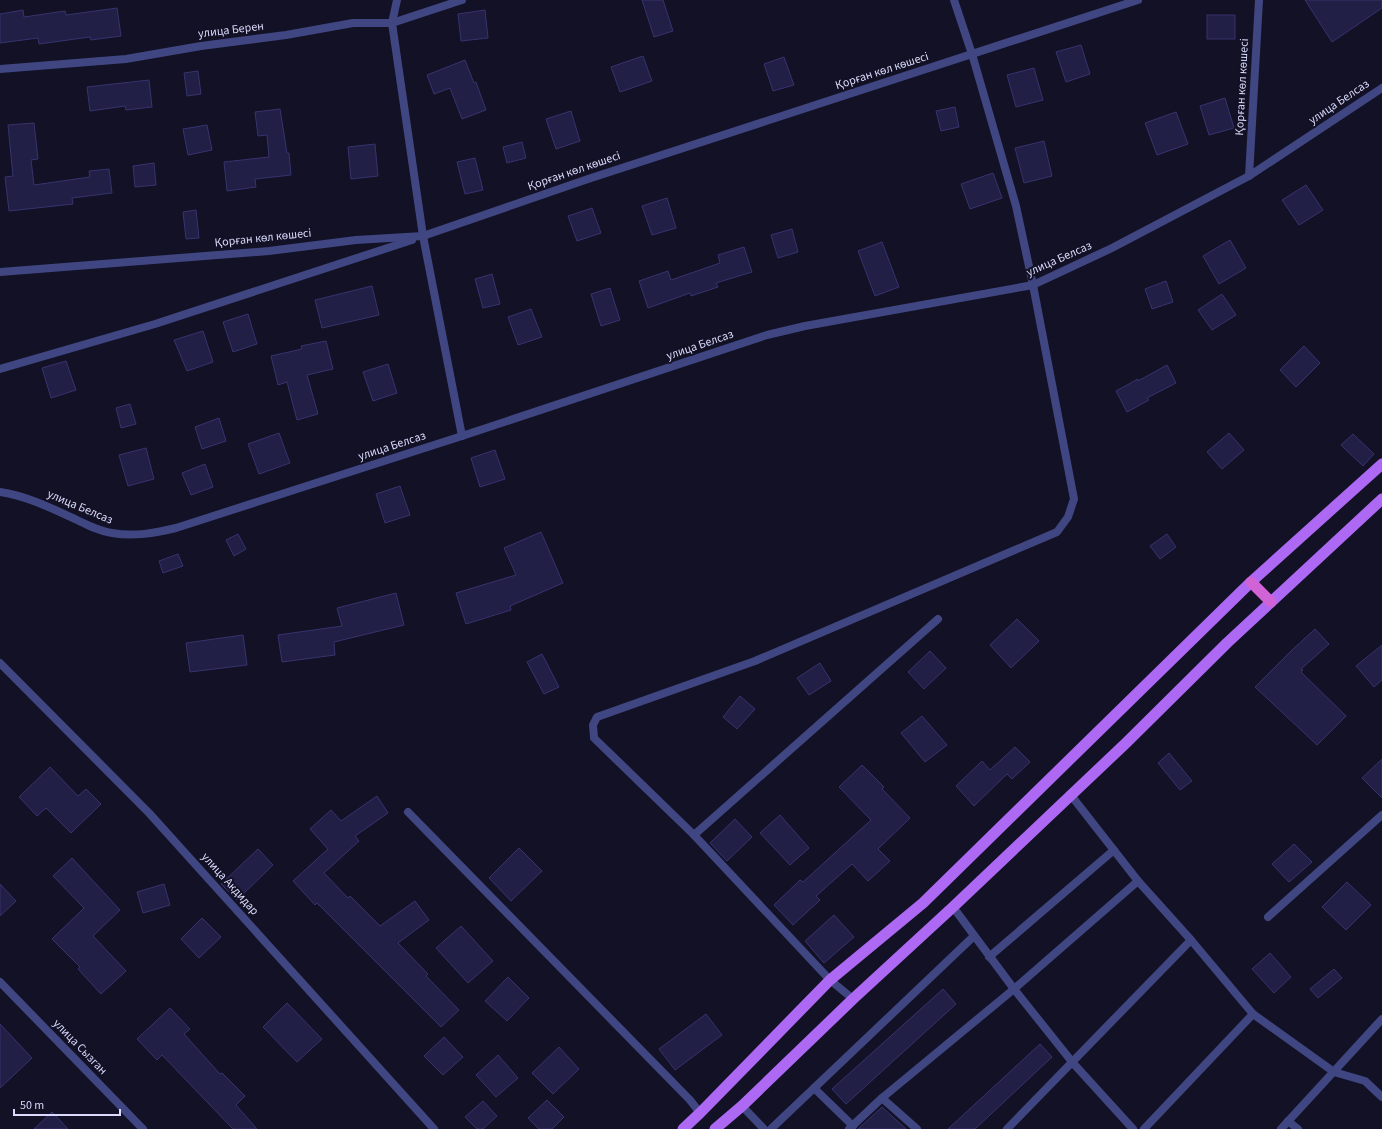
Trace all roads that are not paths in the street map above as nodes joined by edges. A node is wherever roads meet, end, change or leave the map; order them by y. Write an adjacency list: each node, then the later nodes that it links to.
1 (397, 0): 6 (street)
2 (462, 0): 6 (street, улица Берен)
3 (954, 0): 7 (street)
4 (1138, 0): 7 (street, Қорған көл көшесі)
5 (1259, 0): 10 (street, Қорған көл көшесі)
6 (392, 23): 8 (street, улица Берен); 11 (street)
7 (972, 54): 11 (street, Қорған көл көшесі); 13 (street)
8 (0, 69)
9 (1382, 88): 10 (street, улица Белсаз)
10 (1249, 176): 13 (street, улица Белсаз)
11 (422, 236): 12 (street, Қорған көл көшесі); 14 (street); 15 (street)
12 (0, 272)
13 (1033, 285): 15 (street, улица Белсаз); 26 (street)
14 (0, 369)
15 (462, 436): 17 (street, улица Белсаз)
16 (1382, 464): 19 (main road)
17 (0, 492)
18 (1382, 499): 20 (main road)
19 (1251, 582): 20 (highway); 34 (main road)
20 (1271, 602): 23 (main road)
21 (938, 619): 26 (street)
22 (0, 663): 50 (street, улица Акдидар)
23 (1070, 794): 27 (street); 29 (main road)
24 (408, 812): 46 (street)
25 (1382, 815): 30 (street)
26 (694, 835): 34 (street)
27 (1114, 850): 28 (street); 33 (street)
28 (1138, 881): 32 (street); 36 (street)
29 (953, 907): 31 (street); 37 (main road)
30 (1268, 917)
31 (974, 936): 33 (street); 42 (street)
32 (1191, 940): 38 (street); 40 (street)
33 (989, 957): 36 (street)
34 (830, 980): 37 (street); 46 (main road)
35 (0, 982): 49 (street, улица Сызган)
36 (1014, 989): 40 (street); 44 (street)
37 (853, 998): 45 (main road)
38 (1253, 1014): 41 (street); 58 (street)
39 (1382, 1019): 41 (street)
40 (1073, 1063): 56 (street); 57 (street)
41 (1334, 1072): 43 (street); 47 (street)
42 (814, 1088): 48 (street); 54 (street)
43 (1382, 1097)
44 (882, 1098): 48 (street); 55 (street)
45 (742, 1106): 52 (main road); 53 (street)
46 (700, 1114): 51 (main road)
47 (1288, 1121): 59 (street); 60 (street)
48 (851, 1127)
49 (143, 1129)
50 (434, 1129)
51 (683, 1129)
52 (715, 1129)
53 (764, 1129)
54 (771, 1129)
55 (917, 1129)
56 (1007, 1129)
57 (1133, 1129)
58 (1144, 1129)
59 (1281, 1129)
60 (1298, 1129)

